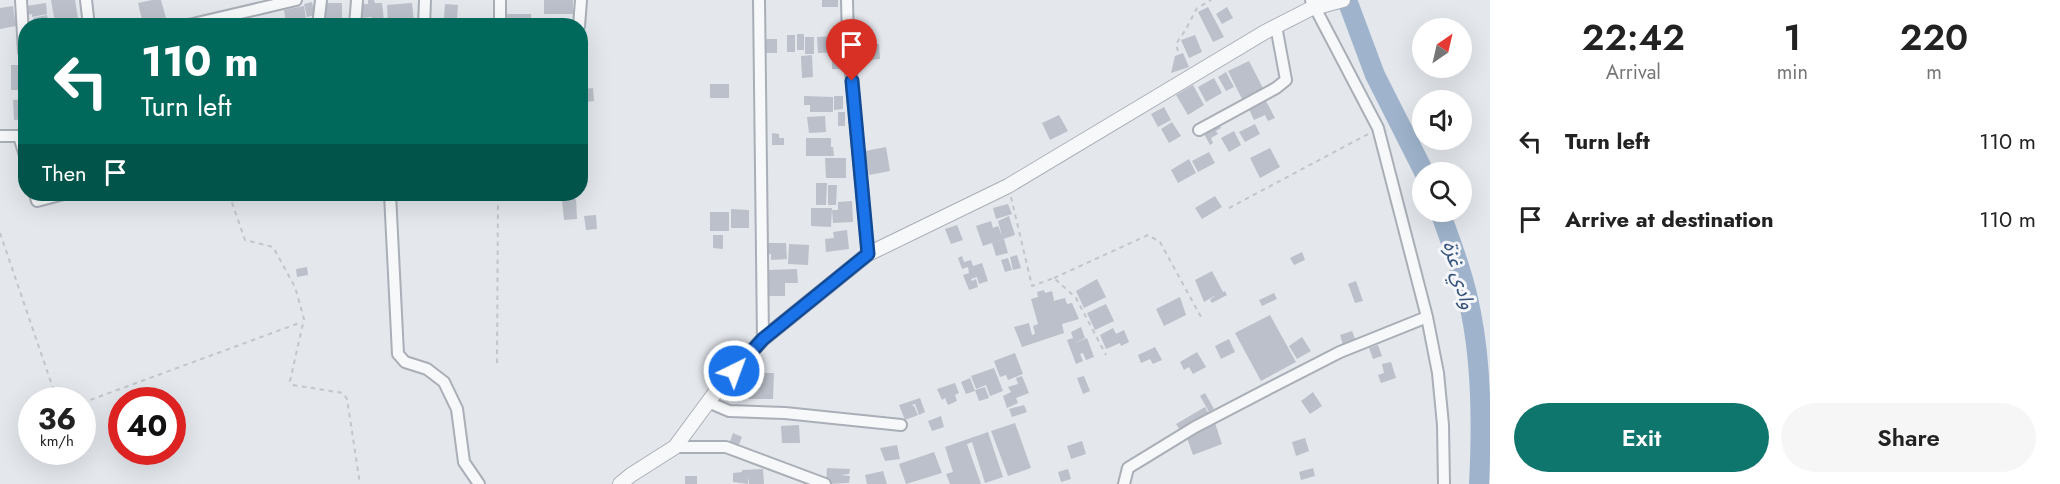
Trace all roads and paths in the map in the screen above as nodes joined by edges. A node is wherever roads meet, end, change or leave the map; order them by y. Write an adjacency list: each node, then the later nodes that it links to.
1 (21, 0): 14 (street)
2 (86, 0): 15 (street)
3 (296, 0): 16 (street)
4 (321, 0): 17 (street)
5 (357, 0): 18 (street)
6 (425, 0): 19 (street)
7 (500, 0): 20 (street)
8 (581, 0): 21 (street)
9 (759, 0): 39 (street)
10 (847, 0): 34 (street)
11 (1211, 0): 23 (path)
12 (1337, 1): 13 (street)
13 (1313, 4): 22 (street); 24 (street)
14 (22, 18)
15 (88, 18)
16 (218, 18)
17 (319, 18)
18 (355, 18)
19 (424, 18)
20 (500, 18)
21 (580, 18)
22 (1276, 26): 25 (street); 28 (street)
23 (1178, 51)
24 (1378, 128): 32 (path); 37 (street)
25 (1199, 130)
26 (0, 136): 27 (street)
27 (18, 136)
28 (1008, 186): 34 (street); 35 (path)
29 (231, 201): 38 (path)
30 (390, 201): 48 (street)
31 (498, 201): 41 (path)
32 (1229, 208)
33 (0, 233): 42 (path)
34 (868, 254): 39 (street)
35 (1054, 278): 36 (path); 40 (path)
36 (1201, 317)
37 (1427, 317): 51 (street); 52 (street)
38 (303, 322): 43 (path); 47 (path)
39 (763, 339): 44 (street)
40 (1106, 355)
41 (497, 363)
42 (53, 387)
43 (96, 398)
44 (708, 402): 45 (street); 46 (street)
45 (901, 425)
46 (675, 447): 49 (street); 50 (street)
47 (360, 484)
48 (480, 484)
49 (620, 484)
50 (825, 484)
51 (1124, 484)
52 (1444, 484)

